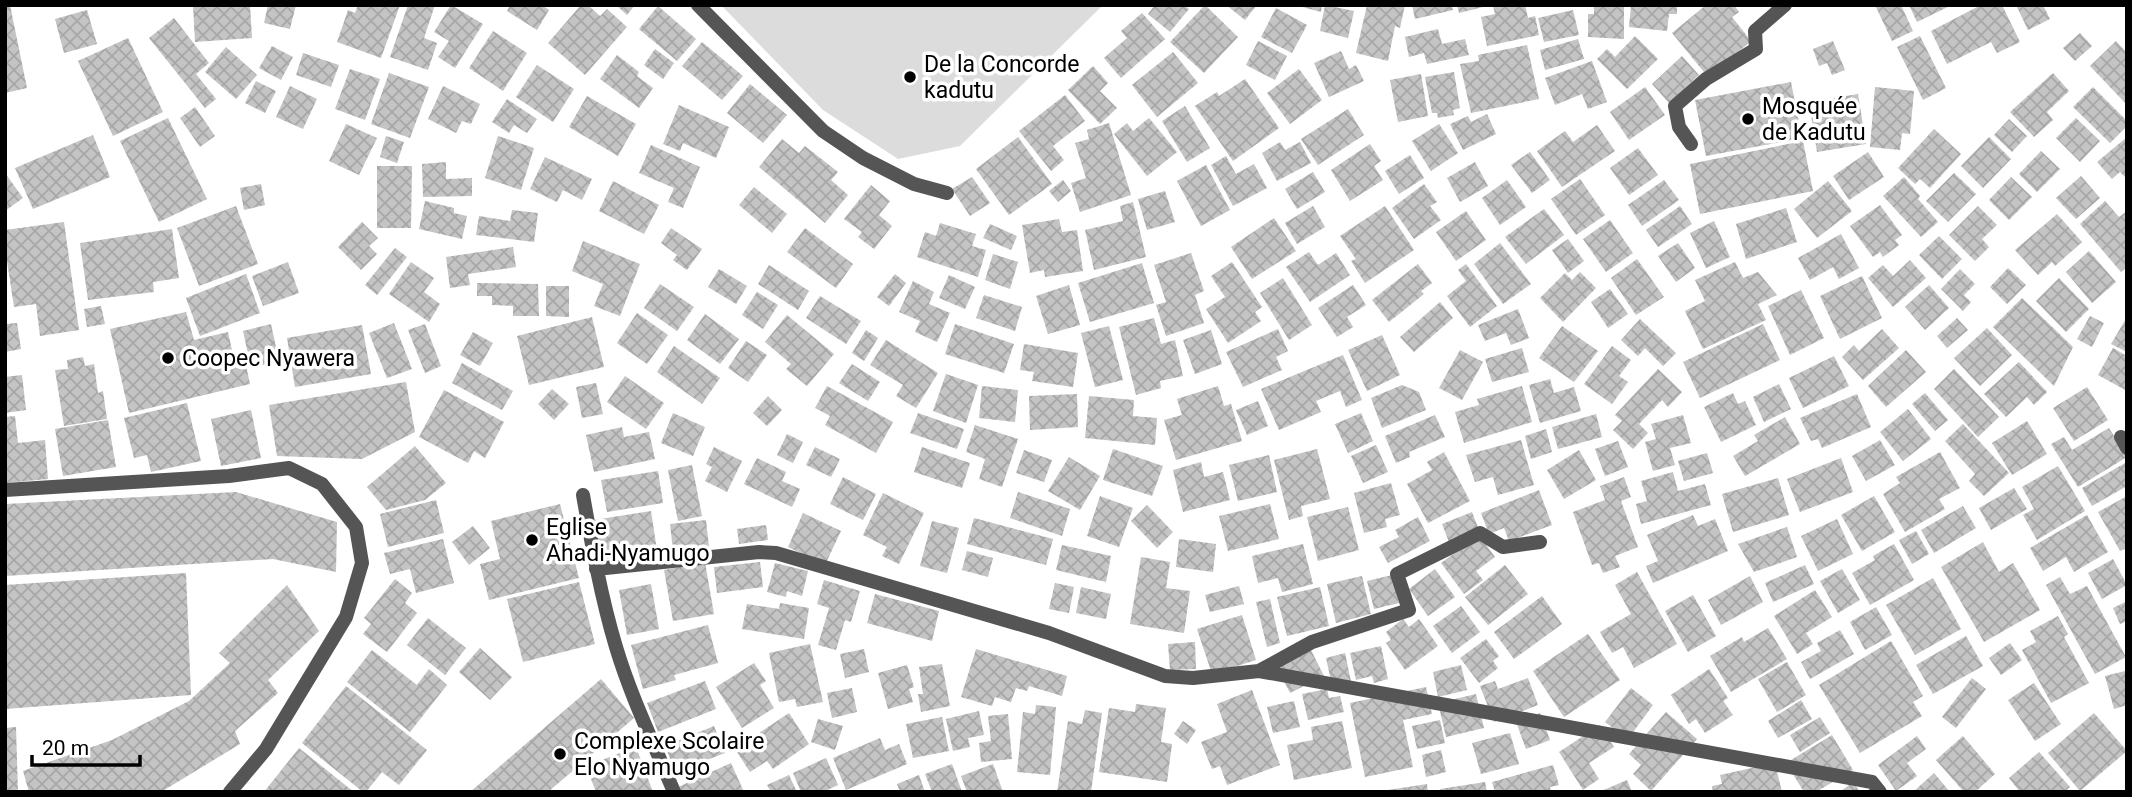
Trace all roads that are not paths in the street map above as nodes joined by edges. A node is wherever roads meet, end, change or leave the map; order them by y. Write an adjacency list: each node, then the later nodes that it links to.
1 (698, 5): 4 (street)
2 (1785, 5): 3 (street)
3 (1691, 144)
4 (947, 193)
5 (5, 490): 10 (street)
6 (583, 495): 8 (street)
7 (1540, 542): 9 (street)
8 (596, 569): 9 (street); 11 (street)
9 (1259, 671): 12 (street)
10 (230, 792)
11 (674, 792)
12 (1880, 792)

